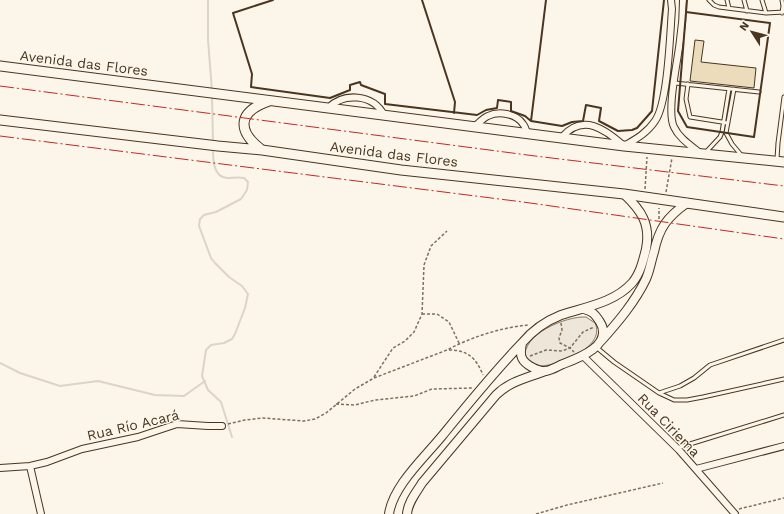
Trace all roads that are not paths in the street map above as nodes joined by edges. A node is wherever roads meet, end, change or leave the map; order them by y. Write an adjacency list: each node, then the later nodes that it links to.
1 (671, 0): 30 (street)
2 (683, 0): 13 (street)
3 (709, 0): 8 (lane)
4 (727, 0): 8 (lane)
5 (744, 0): 9 (lane)
6 (762, 0): 10 (lane)
7 (782, 0): 11 (lane)
8 (729, 8): 9 (lane)
9 (747, 11): 10 (lane)
10 (766, 13): 11 (lane)
11 (783, 13)
12 (0, 66): 19 (main road, Avenida das Flores)
13 (674, 83): 14 (lane); 32 (street)
14 (688, 84): 15 (lane); 25 (lane)
15 (729, 89): 16 (lane); 20 (lane)
16 (734, 89): 17 (lane); 21 (lane)
17 (759, 92)
18 (784, 97): 34 (lane)
19 (270, 101): 22 (main road, Avenida das Flores); 31 (main road)
20 (726, 106): 21 (lane); 25 (lane)
21 (731, 106): 26 (lane)
22 (328, 108): 23 (main road, Avenida das Flores); 23 (street)
23 (384, 115): 27 (main road, Avenida das Flores)
24 (0, 120): 31 (main road, Avenida das Flores)
25 (724, 123): 26 (lane); 32 (lane)
26 (728, 123): 33 (lane)
27 (475, 126): 28 (main road, Avenida das Flores); 28 (street)
28 (527, 133): 29 (main road, Avenida das Flores)
29 (562, 137): 30 (main road, Avenida das Flores); 30 (street)
30 (624, 146): 32 (main road, Avenida das Flores)
31 (262, 150): 35 (main road, Avenida das Flores)
32 (702, 153): 33 (main road, Avenida das Flores)
33 (743, 158): 34 (main road, Avenida das Flores)
34 (781, 162)
35 (624, 194): 36 (main road, Avenida das Flores); 38 (street)
36 (687, 203): 37 (main road, Avenida das Flores); 41 (street)
37 (784, 217)
38 (584, 309): 40 (street); 41 (street)
39 (784, 340): 45 (lane)
40 (522, 343): 43 (street); 55 (street)
41 (598, 345): 42 (street); 45 (lane)
42 (581, 357): 43 (street); 49 (street, Rua Ciriema)
43 (545, 371): 56 (street)
44 (784, 379): 45 (lane)
45 (659, 393)
46 (784, 415): 49 (lane)
47 (222, 426): 50 (street, Rua Río Acará)
48 (784, 446): 52 (street)
49 (676, 448): 52 (street, Rua Ciriema)
50 (30, 466): 51 (street, Rua Río Acará); 54 (street)
51 (0, 468)
52 (696, 469): 53 (street, Rua Ciriema)
53 (734, 512)
54 (41, 514)
55 (389, 514)
56 (407, 514)

